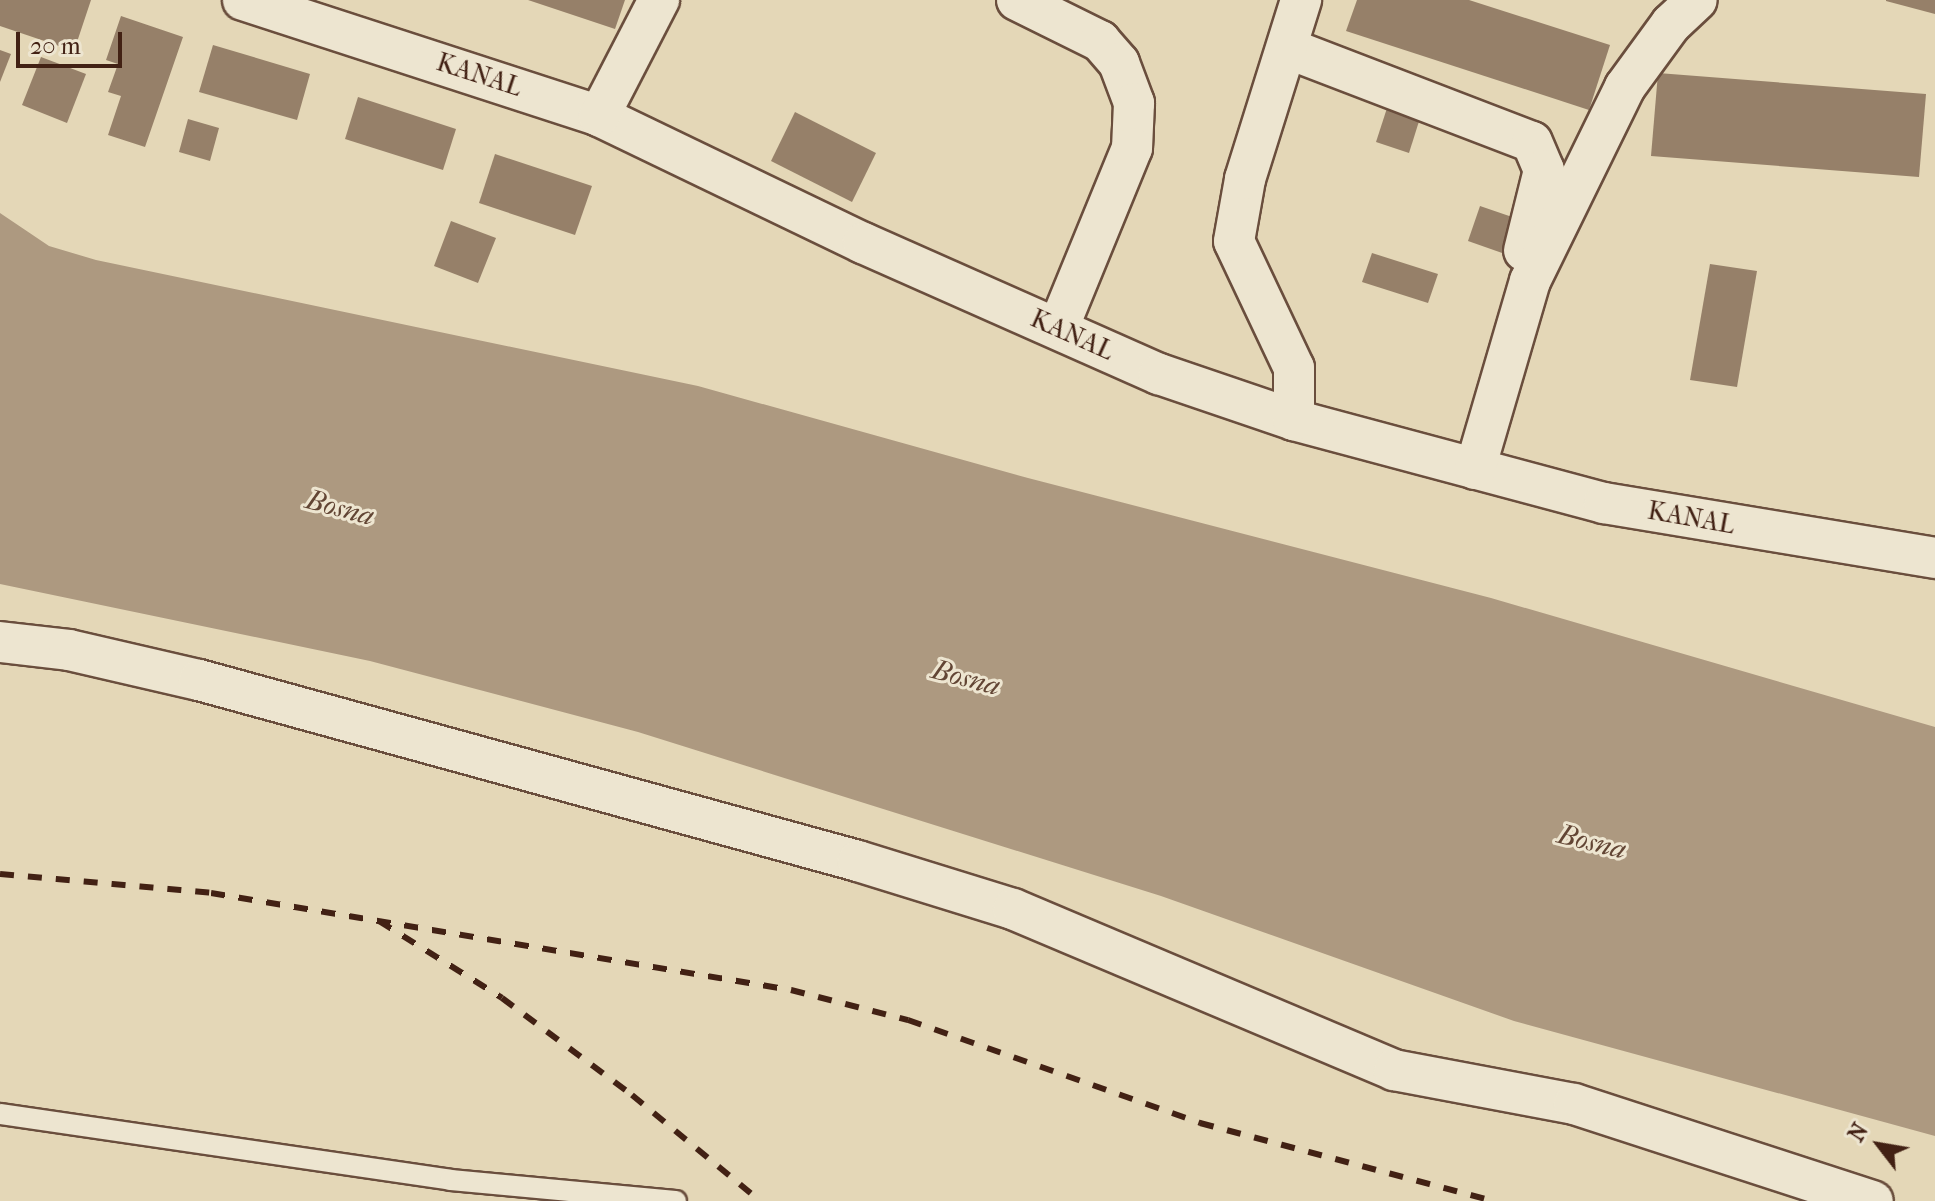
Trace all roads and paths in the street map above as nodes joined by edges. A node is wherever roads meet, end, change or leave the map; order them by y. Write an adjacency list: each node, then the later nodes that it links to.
1 (243, 0): 7 (street, KANAL)
2 (659, 0): 7 (street)
3 (1017, 0): 9 (street)
4 (1301, 0): 6 (street)
5 (1697, 0): 8 (street)
6 (1287, 48): 8 (street); 10 (street)
7 (599, 116): 9 (street, KANAL)
8 (1530, 281): 11 (street)
9 (1058, 328): 10 (street, KANAL)
10 (1294, 420): 11 (street, KANAL)
11 (1475, 469): 12 (street, KANAL)
12 (1935, 558)
13 (0, 642): 16 (street)
14 (0, 1114): 15 (lane)
15 (676, 1201)
16 (1873, 1201)

